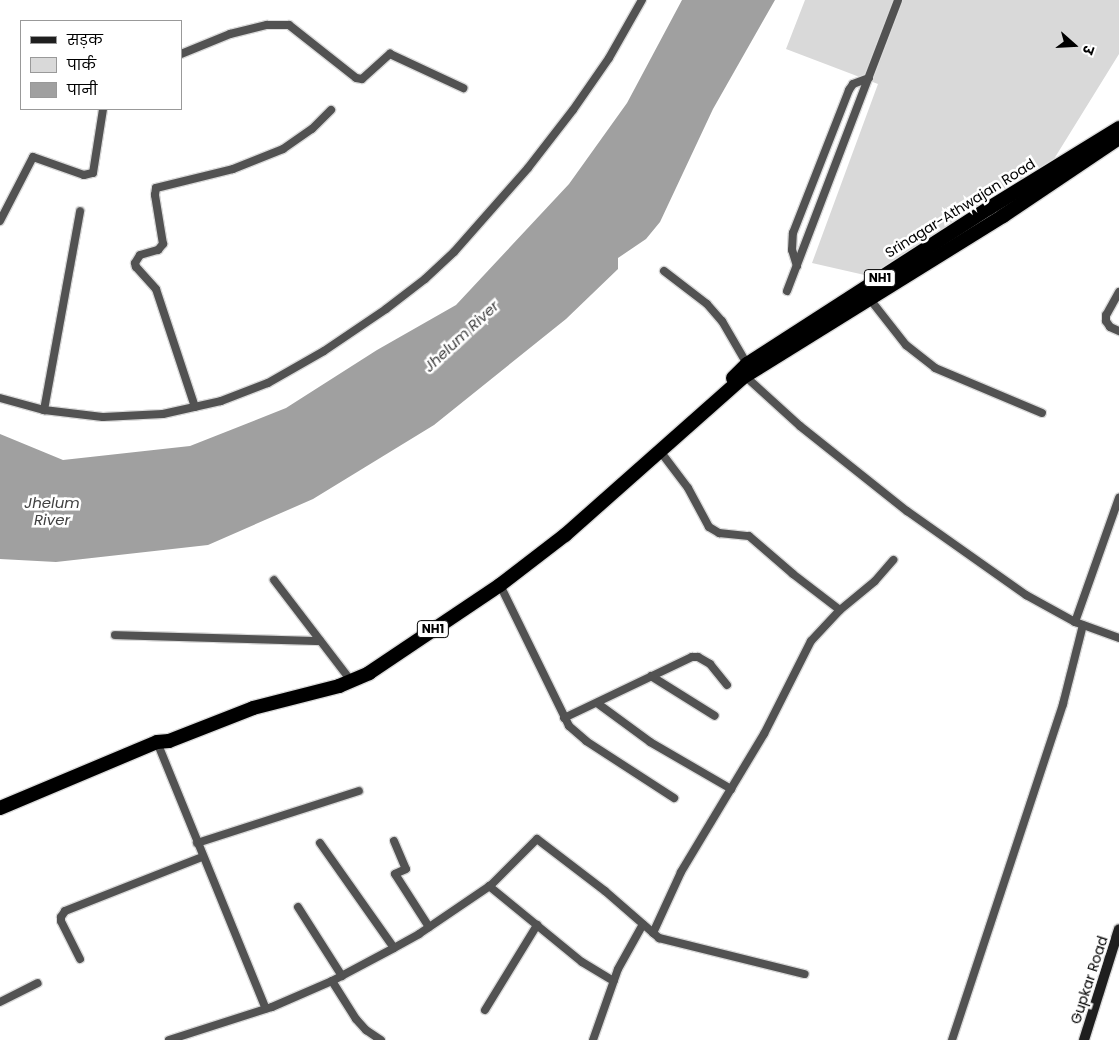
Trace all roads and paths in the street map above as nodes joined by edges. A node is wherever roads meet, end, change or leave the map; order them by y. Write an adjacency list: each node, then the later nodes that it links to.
1 (642, 0): 19 (street)
2 (898, 0): 4 (street)
3 (182, 54): 5 (street)
4 (869, 78): 11 (street); 11 (street)
5 (463, 88)
6 (102, 110): 10 (street)
7 (331, 110): 19 (street)
8 (1118, 133): 15 (highway, Srinagar-Athwajan Road / NH1); 17 (highway, Srinagar-Athwajan Road / NH1)
9 (80, 211): 20 (street)
10 (0, 221)
11 (797, 266): 13 (street)
12 (664, 271): 17 (street)
13 (787, 291)
14 (1119, 292): 16 (street)
15 (869, 298): 17 (highway, Srinagar-Athwajan Road / NH1); 21 (street)
16 (1119, 331)
17 (746, 370): 22 (highway, Srinagar-Athwajan Road / NH1); 28 (street)
18 (0, 398): 20 (street)
19 (195, 407): 20 (street)
20 (44, 410)
21 (1042, 413)
22 (660, 451): 26 (highway, Srinagar-Athwajan Road / NH1); 27 (street)
23 (1119, 498): 28 (street)
24 (893, 560): 27 (street)
25 (274, 580): 31 (street)
26 (500, 585): 33 (highway, Srinagar-Athwajan Road / NH1); 37 (street)
27 (840, 610): 39 (street)
28 (1079, 624): 30 (street); 69 (street)
29 (115, 634): 31 (street)
30 (1119, 638)
31 (320, 641): 33 (street)
32 (651, 676): 34 (street); 35 (street); 36 (street)
33 (352, 682): 38 (highway, Srinagar-Athwajan Road / NH1)
34 (728, 685)
35 (597, 703): 37 (street); 39 (street)
36 (716, 716)
37 (564, 718): 41 (street)
38 (162, 744): 42 (highway, NH1); 43 (highway, NH1); 45 (street)
39 (731, 789): 54 (street)
40 (358, 792): 45 (street)
41 (674, 798)
42 (0, 808)
43 (0, 817)
44 (394, 841): 52 (street)
45 (196, 842): 47 (street)
46 (320, 843): 55 (street)
47 (202, 857): 56 (street); 63 (street)
48 (489, 886): 50 (street); 51 (street); 52 (street)
49 (298, 907): 58 (street)
50 (643, 924): 54 (street); 59 (street)
51 (537, 925): 59 (street); 64 (street)
52 (429, 927): 55 (street)
53 (1119, 929): 70 (main road, Gupkar Road)
54 (653, 933): 57 (street)
55 (394, 948): 58 (street)
56 (80, 959)
57 (805, 974)
58 (342, 976): 60 (street)
59 (614, 981): 68 (street)
60 (332, 982): 63 (street); 67 (street)
61 (38, 983): 62 (street)
62 (0, 1002)
63 (266, 1009): 65 (street)
64 (484, 1010)
65 (192, 1037): 66 (street)
66 (169, 1040)
67 (381, 1040)
68 (593, 1040)
69 (952, 1040)
70 (1084, 1040)

